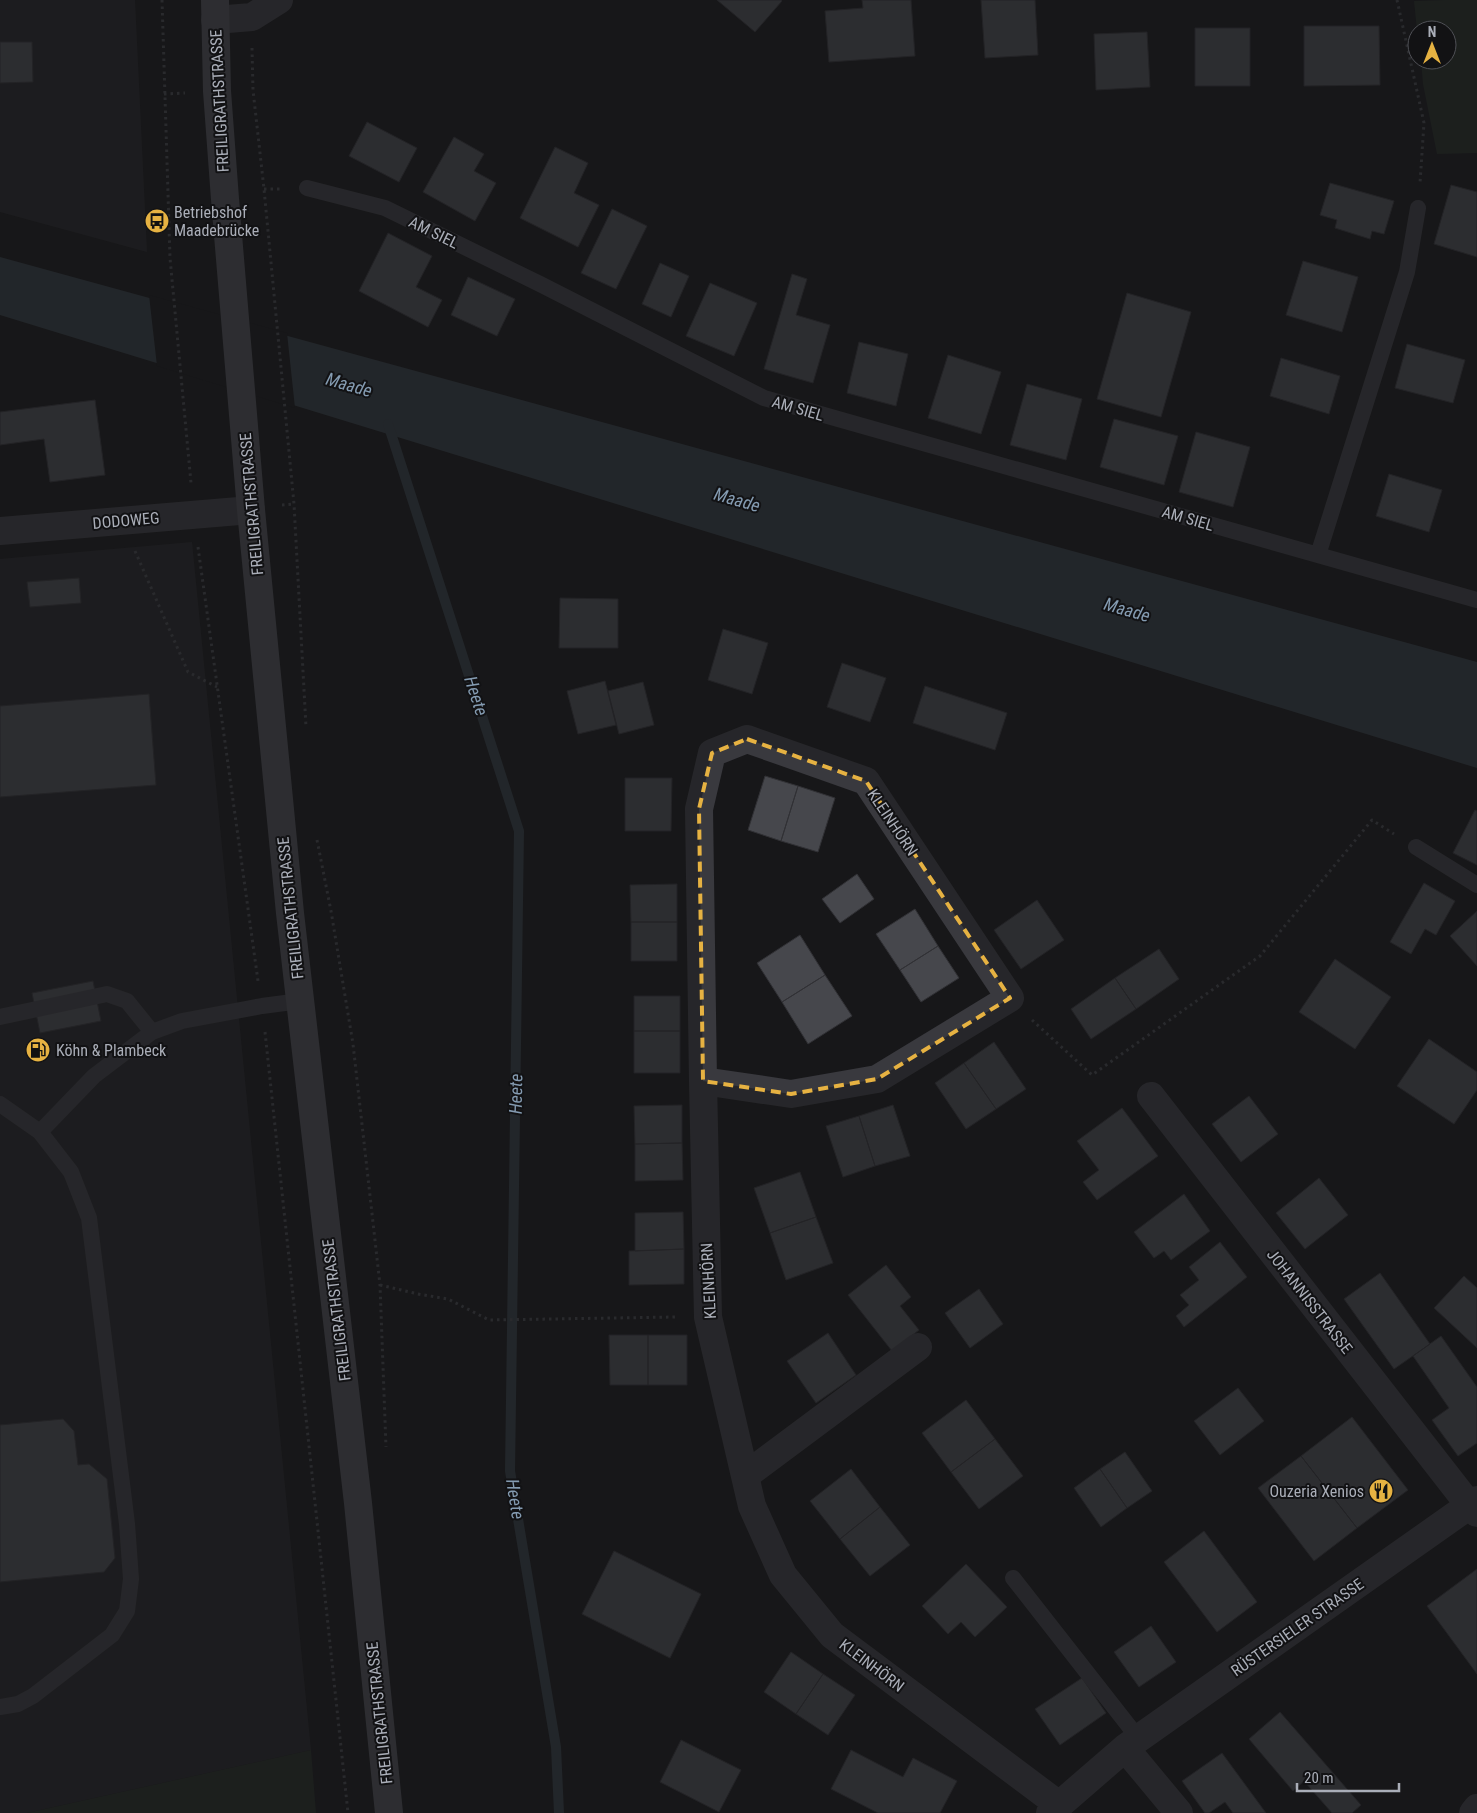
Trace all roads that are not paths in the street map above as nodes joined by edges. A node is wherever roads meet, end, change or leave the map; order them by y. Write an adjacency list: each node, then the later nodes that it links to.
1 (280, 0): 2 (street)
2 (215, 10): 5 (main road, FREILIGRATHSTRASSE)
3 (307, 188): 7 (lane, AM SIEL)
4 (1418, 208): 7 (lane)
5 (251, 510): 6 (street, DODOWEG); 11 (main road, FREILIGRATHSTRASSE)
6 (0, 531)
7 (1318, 555): 8 (lane, AM SIEL)
8 (1477, 600)
9 (1416, 847): 10 (lane)
10 (1477, 885)
11 (300, 1001): 13 (lane); 26 (main road, FREILIGRATHSTRASSE)
12 (0, 1017): 13 (lane)
13 (152, 1032): 17 (lane)
14 (702, 1081): 14 (street, KLEINHÖRN); 19 (street, KLEINHÖRN)
15 (1151, 1096): 20 (street, JOHANNISSTRASSE)
16 (0, 1104): 17 (lane)
17 (40, 1132): 22 (lane)
18 (918, 1347): 19 (street)
19 (745, 1476): 25 (street, KLEINHÖRN)
20 (1475, 1506): 23 (street, RÜSTERSIELER STRASSE)
21 (1013, 1578): 23 (lane)
22 (0, 1707)
23 (1132, 1744): 25 (street, RÜSTERSIELER STRASSE); 27 (street)
24 (1477, 1808): 28 (street)
25 (1054, 1809)
26 (390, 1813)
27 (1179, 1813)
28 (1473, 1813)

